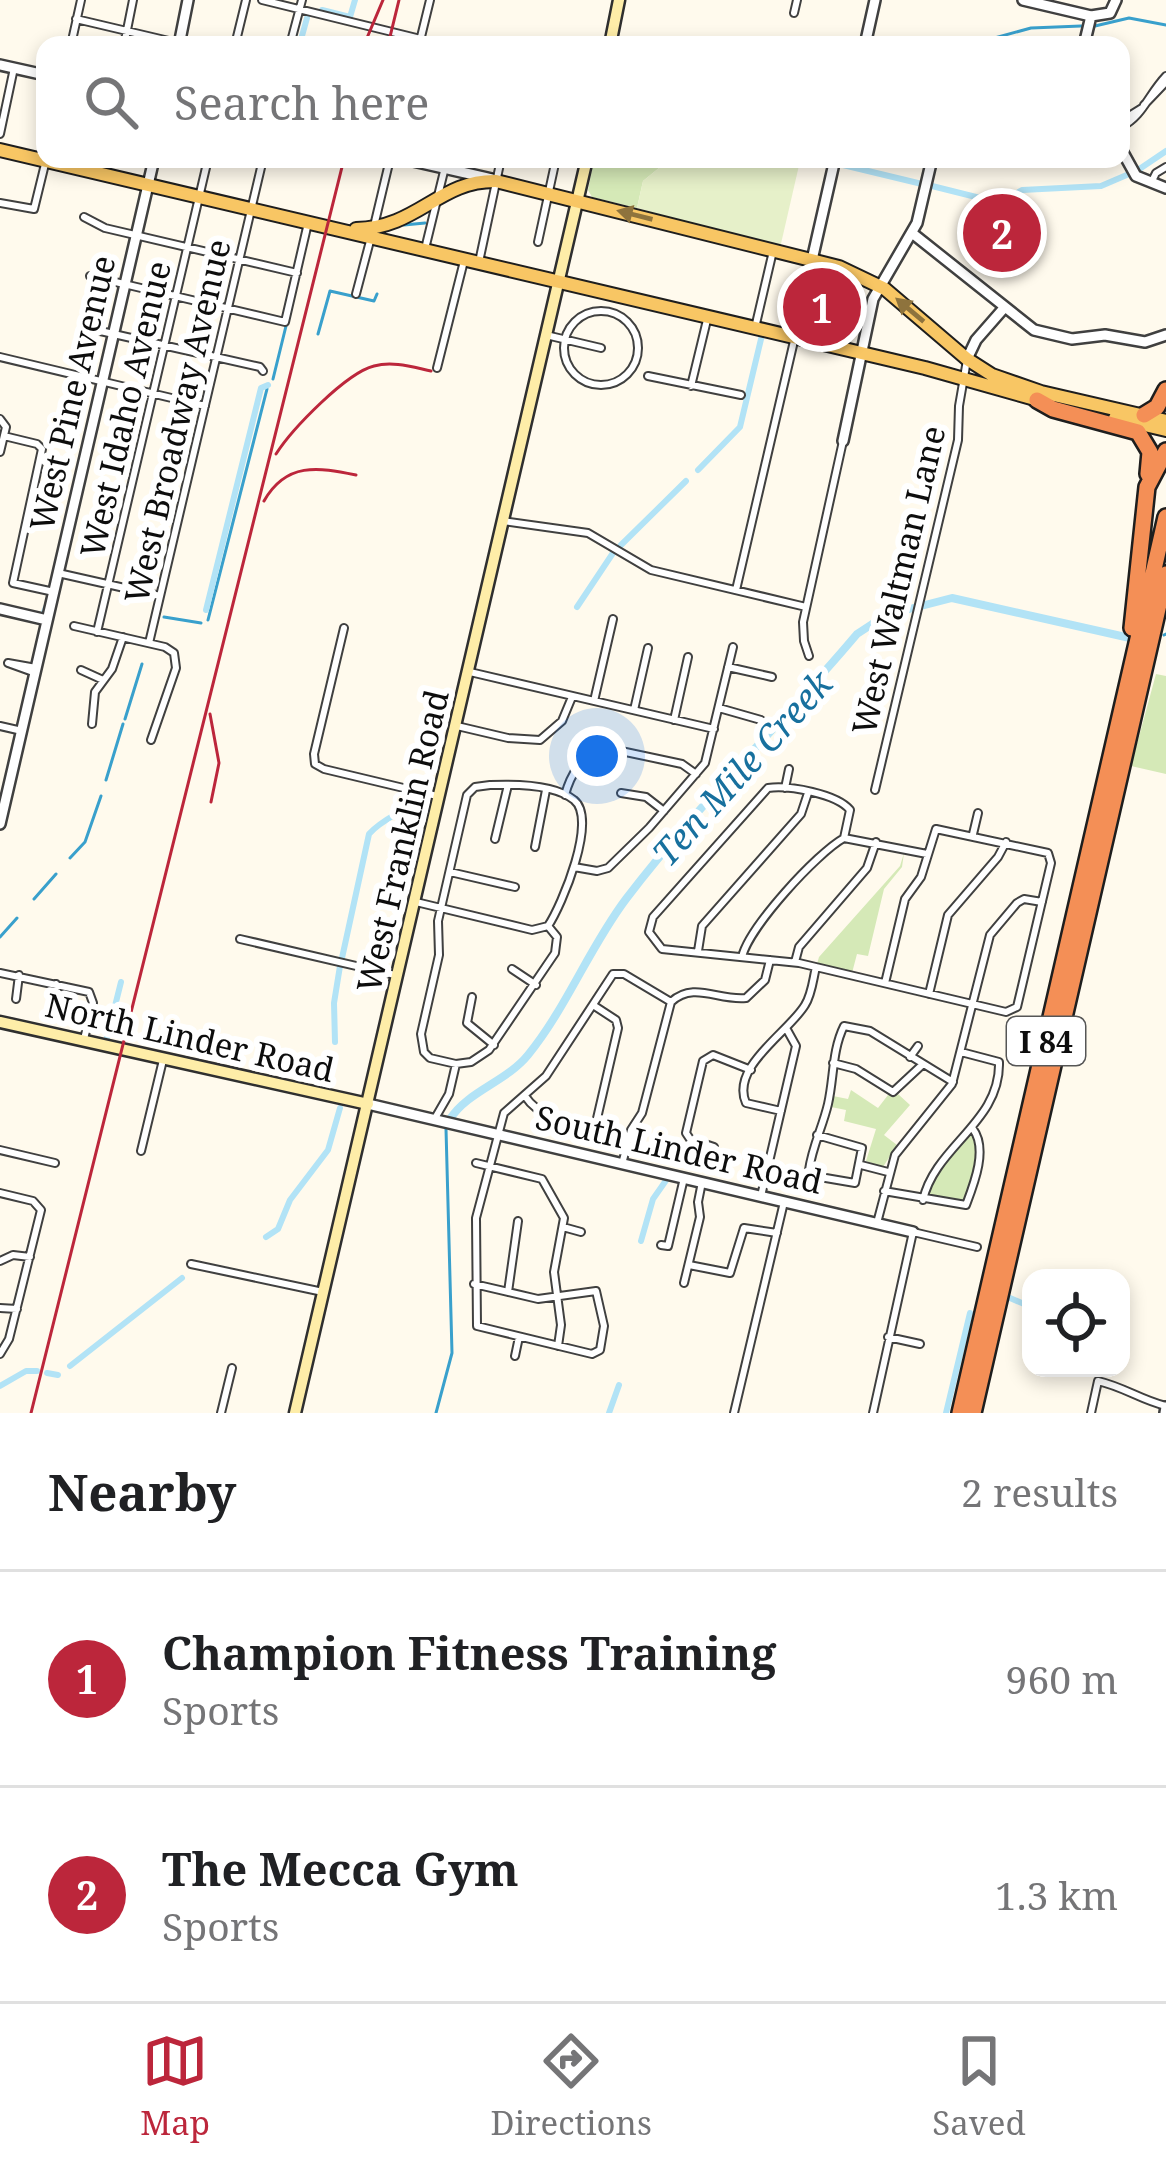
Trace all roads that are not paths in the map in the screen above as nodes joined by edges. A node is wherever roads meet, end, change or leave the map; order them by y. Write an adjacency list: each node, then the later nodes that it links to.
1 (81, 0): 15 (street)
2 (133, 0): 16 (street)
3 (188, 0): 20 (street)
4 (246, 0): 21 (street)
5 (262, 0): 12 (street)
6 (430, 0): 24 (street)
7 (619, 0): 25 (main road)
8 (797, 0): 13 (street)
9 (875, 0): 26 (street)
10 (1023, 0): 14 (street)
11 (1116, 0): 14 (street)
12 (300, 5): 22 (street); 23 (street)
13 (794, 13)
14 (1091, 16): 27 (street)
15 (76, 20): 16 (street); 17 (street)
16 (127, 31): 18 (street); 19 (street)
17 (72, 36)
18 (126, 36)
19 (148, 36)
20 (182, 36)
21 (237, 36)
22 (292, 36)
23 (400, 36)
24 (421, 36)
25 (612, 36)
26 (867, 36)
27 (1086, 36)
28 (0, 64): 29 (street)
29 (14, 68): 30 (street); 33 (street)
30 (36, 73)
31 (1166, 79): 32 (street)
32 (1130, 117)
33 (0, 134)
34 (0, 150): 35 (main road)
35 (36, 158)
36 (1130, 167): 53 (street)
37 (1166, 167): 53 (street)
38 (44, 168): 59 (street)
39 (103, 168): 52 (main road)
40 (152, 168): 52 (street, West Pine Avenue)
41 (206, 168): 56 (street, West Idaho Avenue)
42 (261, 168): 60 (street, West Broadway Avenue)
43 (387, 168): 63 (street)
44 (445, 168): 57 (street)
45 (460, 168): 51 (street)
46 (499, 168): 51 (street)
47 (554, 168): 55 (street)
48 (585, 168): 58 (main road, West Franklin Road)
49 (833, 168): 72 (street)
50 (930, 168): 64 (street)
51 (496, 181): 55 (main road); 57 (main road); 71 (street)
52 (148, 185): 56 (main road); 65 (street, West Pine Avenue)
53 (1151, 185): 54 (street)
54 (1166, 188)
55 (548, 194): 58 (main road); 66 (street)
56 (199, 198): 60 (main road); 67 (street, West Idaho Avenue)
57 (437, 199): 63 (main road); 68 (street)
58 (578, 201): 69 (main road, one-way to 58); 75 (main road, West Franklin Road)
59 (0, 203)
60 (251, 210): 62 (main road); 70 (street, West Broadway Avenue)
61 (84, 217): 65 (street)
62 (310, 224): 63 (main road); 73 (street)
63 (372, 232): 68 (main road); 78 (street)
64 (912, 233): 77 (street); 81 (street)
65 (137, 234): 67 (street); 76 (street, West Pine Avenue)
66 (538, 242)
67 (188, 246): 70 (street); 79 (street, West Idaho Avenue)
68 (425, 249): 71 (main road)
69 (773, 251): 72 (main road); 84 (street)
70 (239, 259): 73 (street); 80 (street, West Broadway Avenue)
71 (472, 260): 75 (main road); 96 (street)
72 (812, 260): 77 (main road)
73 (297, 273): 80 (street)
74 (90, 276): 76 (street)
75 (559, 280): 82 (main road); 86 (main road, West Franklin Road)
76 (126, 284): 79 (street); 85 (street, West Pine Avenue)
77 (879, 286): 92 (street); 95 (main road, one-way to 77)
78 (356, 294)
79 (176, 296): 80 (street); 90 (street, West Idaho Avenue)
80 (228, 308): 94 (street, West Broadway Avenue)
81 (1004, 308): 87 (street); 95 (street)
82 (708, 316): 84 (main road); 101 (street)
83 (87, 328): 85 (street)
84 (755, 328): 88 (main road)
85 (114, 334): 90 (street); 100 (street, West Pine Avenue)
86 (546, 334): 89 (street); 117 (main road, West Franklin Road)
87 (1166, 334)
88 (795, 337): 92 (main road); 121 (street)
89 (565, 339): 89 (street); 91 (street)
90 (164, 344): 94 (street); 103 (street, West Idaho Avenue)
91 (602, 348)
92 (861, 353): 99 (main road); 112 (street)
93 (0, 357): 100 (street)
94 (217, 357): 97 (street); 106 (street, West Broadway Avenue)
95 (967, 359): 99 (street, West Waltman Lane); 105 (main road)
96 (437, 368)
97 (262, 371)
98 (648, 376): 101 (street)
99 (962, 379): 105 (main road); 165 (street, West Waltman Lane)
100 (103, 382): 103 (street); 118 (street, West Pine Avenue)
101 (691, 386): 104 (street)
102 (1166, 390): 107 (highway)
103 (153, 394): 106 (street); 120 (street, West Idaho Avenue)
104 (741, 394)
105 (1039, 396): 107 (main road); 110 (main road); 115 (highway)
106 (205, 406): 123 (street, West Broadway Avenue)
107 (1144, 415): 109 (main road)
108 (2, 421): 111 (street)
109 (1166, 421)
110 (1166, 430)
111 (4, 436): 114 (street); 122 (street)
112 (843, 441): 124 (street)
113 (1166, 451): 115 (highway)
114 (0, 452)
115 (1147, 487): 157 (highway)
116 (1166, 517): 157 (highway, I 84)
117 (503, 521): 121 (street); 142 (main road, West Franklin Road)
118 (58, 572): 120 (street); 122 (street, West Pine Avenue)
119 (1166, 574): 159 (highway, I 84)
120 (109, 584): 123 (street); 131 (street, West Idaho Avenue)
121 (736, 590): 124 (street)
122 (54, 592): 128 (street, West Pine Avenue)
123 (160, 596): 133 (street, West Broadway Avenue)
124 (806, 607): 136 (street)
125 (0, 609): 128 (street)
126 (1166, 616): 159 (highway)
127 (613, 619): 146 (street)
128 (47, 620): 140 (street, West Pine Avenue)
129 (74, 626): 131 (street)
130 (344, 628): 169 (street)
131 (98, 632): 132 (street)
132 (123, 637): 133 (street); 144 (street)
133 (149, 643): 156 (street)
134 (733, 647): 139 (street)
135 (648, 648): 148 (street)
136 (809, 656)
137 (688, 657): 149 (street)
138 (4, 663): 140 (street)
139 (728, 667): 143 (street); 147 (street)
140 (36, 670): 155 (street, West Pine Avenue)
141 (81, 670): 144 (street)
142 (470, 672): 145 (street); 153 (main road, West Franklin Road)
143 (772, 677)
144 (103, 680): 151 (street)
145 (572, 696): 146 (street); 153 (street)
146 (594, 701): 148 (street)
147 (718, 708): 150 (street); 154 (street)
148 (634, 710): 149 (street)
149 (674, 719): 154 (street)
150 (761, 721)
151 (92, 724)
152 (0, 726): 155 (street)
153 (457, 726): 169 (main road, West Franklin Road)
154 (714, 729): 160 (street)
155 (22, 731): 161 (street, West Pine Avenue)
156 (151, 740)
157 (1116, 744): 278 (highway, I 84)
158 (789, 769): 163 (street)
159 (1121, 769): 279 (highway, I 84)
160 (696, 774): 168 (street); 170 (street)
161 (5, 781): 172 (street, West Pine Avenue)
162 (508, 784): 164 (street); 175 (street); 181 (street)
163 (784, 788): 167 (street); 188 (street)
164 (546, 790): 168 (street); 178 (street)
165 (874, 790)
166 (621, 793): 170 (street)
167 (808, 794): 174 (street); 188 (street)
168 (565, 795): 180 (street)
169 (440, 796): 183 (main road, West Franklin Road)
170 (664, 812): 180 (street)
171 (978, 812): 173 (street)
172 (0, 824)
173 (973, 834): 177 (street); 179 (street)
174 (844, 838): 176 (street); 189 (street)
175 (495, 839)
176 (876, 842): 179 (street); 191 (street)
177 (1006, 842): 184 (street); 200 (street)
178 (535, 847)
179 (927, 854): 197 (street)
180 (574, 866): 186 (street)
181 (450, 872): 182 (street); 185 (street)
182 (515, 887)
183 (416, 902): 185 (street); 196 (main road, West Franklin Road)
184 (1042, 902): 204 (street); 204 (street)
185 (442, 908): 186 (street); 216 (street)
186 (548, 926): 199 (street)
187 (240, 939): 196 (street)
188 (698, 951): 189 (street)
189 (742, 957): 190 (street)
190 (770, 960): 191 (street); 203 (street)
191 (795, 962): 192 (street)
192 (816, 967): 197 (street); 208 (street)
193 (512, 969): 199 (street)
194 (0, 973): 195 (street)
195 (19, 975): 198 (street); 202 (street)
196 (398, 976): 221 (main road, West Franklin Road)
197 (885, 983): 200 (street)
198 (56, 984): 206 (street); 209 (street)
199 (536, 985): 210 (street)
200 (929, 994): 204 (street)
201 (472, 997): 210 (street)
202 (16, 999)
203 (670, 1003): 205 (street); 228 (street)
204 (972, 1004): 212 (street)
205 (593, 1005): 220 (street); 224 (street)
206 (51, 1006)
207 (0, 1022): 209 (main road, North Linder Road)
208 (786, 1028): 218 (street); 222 (street)
209 (83, 1041): 214 (main road, North Linder Road)
210 (494, 1046): 216 (street)
211 (918, 1046): 213 (street)
212 (961, 1052): 219 (street); 225 (street)
213 (910, 1057): 215 (street); 217 (street)
214 (163, 1060): 221 (main road, North Linder Road); 232 (street)
215 (833, 1063): 217 (street); 227 (street)
216 (456, 1064): 223 (street)
217 (922, 1065): 219 (street)
218 (751, 1070): 222 (street); 229 (street)
219 (953, 1082): 239 (street)
220 (525, 1096): 224 (street); 226 (street)
221 (368, 1104): 223 (street, South Linder Road); 261 (main road, West Franklin Road)
222 (781, 1111): 233 (street)
223 (434, 1120): 226 (street, South Linder Road)
224 (595, 1127): 228 (street)
225 (971, 1128): 245 (street); 245 (street)
226 (499, 1135): 236 (street, South Linder Road); 237 (street)
227 (817, 1135): 238 (street); 238 (street)
228 (628, 1140): 236 (street)
229 (714, 1148)
230 (761, 1149): 233 (street)
231 (0, 1150): 235 (street)
232 (141, 1151)
233 (772, 1152): 244 (street)
234 (476, 1162): 237 (street)
235 (55, 1163)
236 (622, 1164): 240 (street, South Linder Road)
237 (491, 1166): 249 (street); 260 (street)
238 (861, 1166): 239 (street)
239 (888, 1172): 242 (street)
240 (684, 1178): 241 (street, South Linder Road); 253 (street)
241 (703, 1183): 244 (street, South Linder Road); 258 (street)
242 (884, 1191): 245 (street); 248 (street)
243 (0, 1193): 255 (street)
244 (761, 1196): 246 (street, South Linder Road)
245 (923, 1200)
246 (784, 1202): 248 (street, South Linder Road); 252 (street)
247 (518, 1221): 262 (street)
248 (877, 1223): 251 (street, South Linder Road)
249 (563, 1227): 250 (street); 263 (street)
250 (581, 1232)
251 (913, 1232): 254 (street, South Linder Road); 267 (street)
252 (777, 1233): 258 (street); 276 (street)
253 (661, 1245)
254 (977, 1247)
255 (30, 1257): 256 (street); 265 (street)
256 (0, 1261)
257 (191, 1264): 261 (street)
258 (689, 1265): 259 (street)
259 (685, 1283)
260 (473, 1284): 262 (street); 266 (street)
261 (323, 1292): 275 (main road, West Franklin Road)
262 (508, 1292): 263 (street)
263 (556, 1297): 269 (street); 269 (street)
264 (0, 1309): 265 (street)
265 (17, 1310): 270 (street)
266 (519, 1337): 269 (street); 271 (street)
267 (888, 1337): 268 (street); 277 (street)
268 (920, 1344)
269 (557, 1346)
270 (0, 1354)
271 (514, 1356)
272 (232, 1369): 274 (street)
273 (1166, 1409): 280 (street)
274 (221, 1413)
275 (295, 1413)
276 (735, 1413)
277 (873, 1413)
278 (960, 1413)
279 (973, 1413)
280 (1091, 1413)

